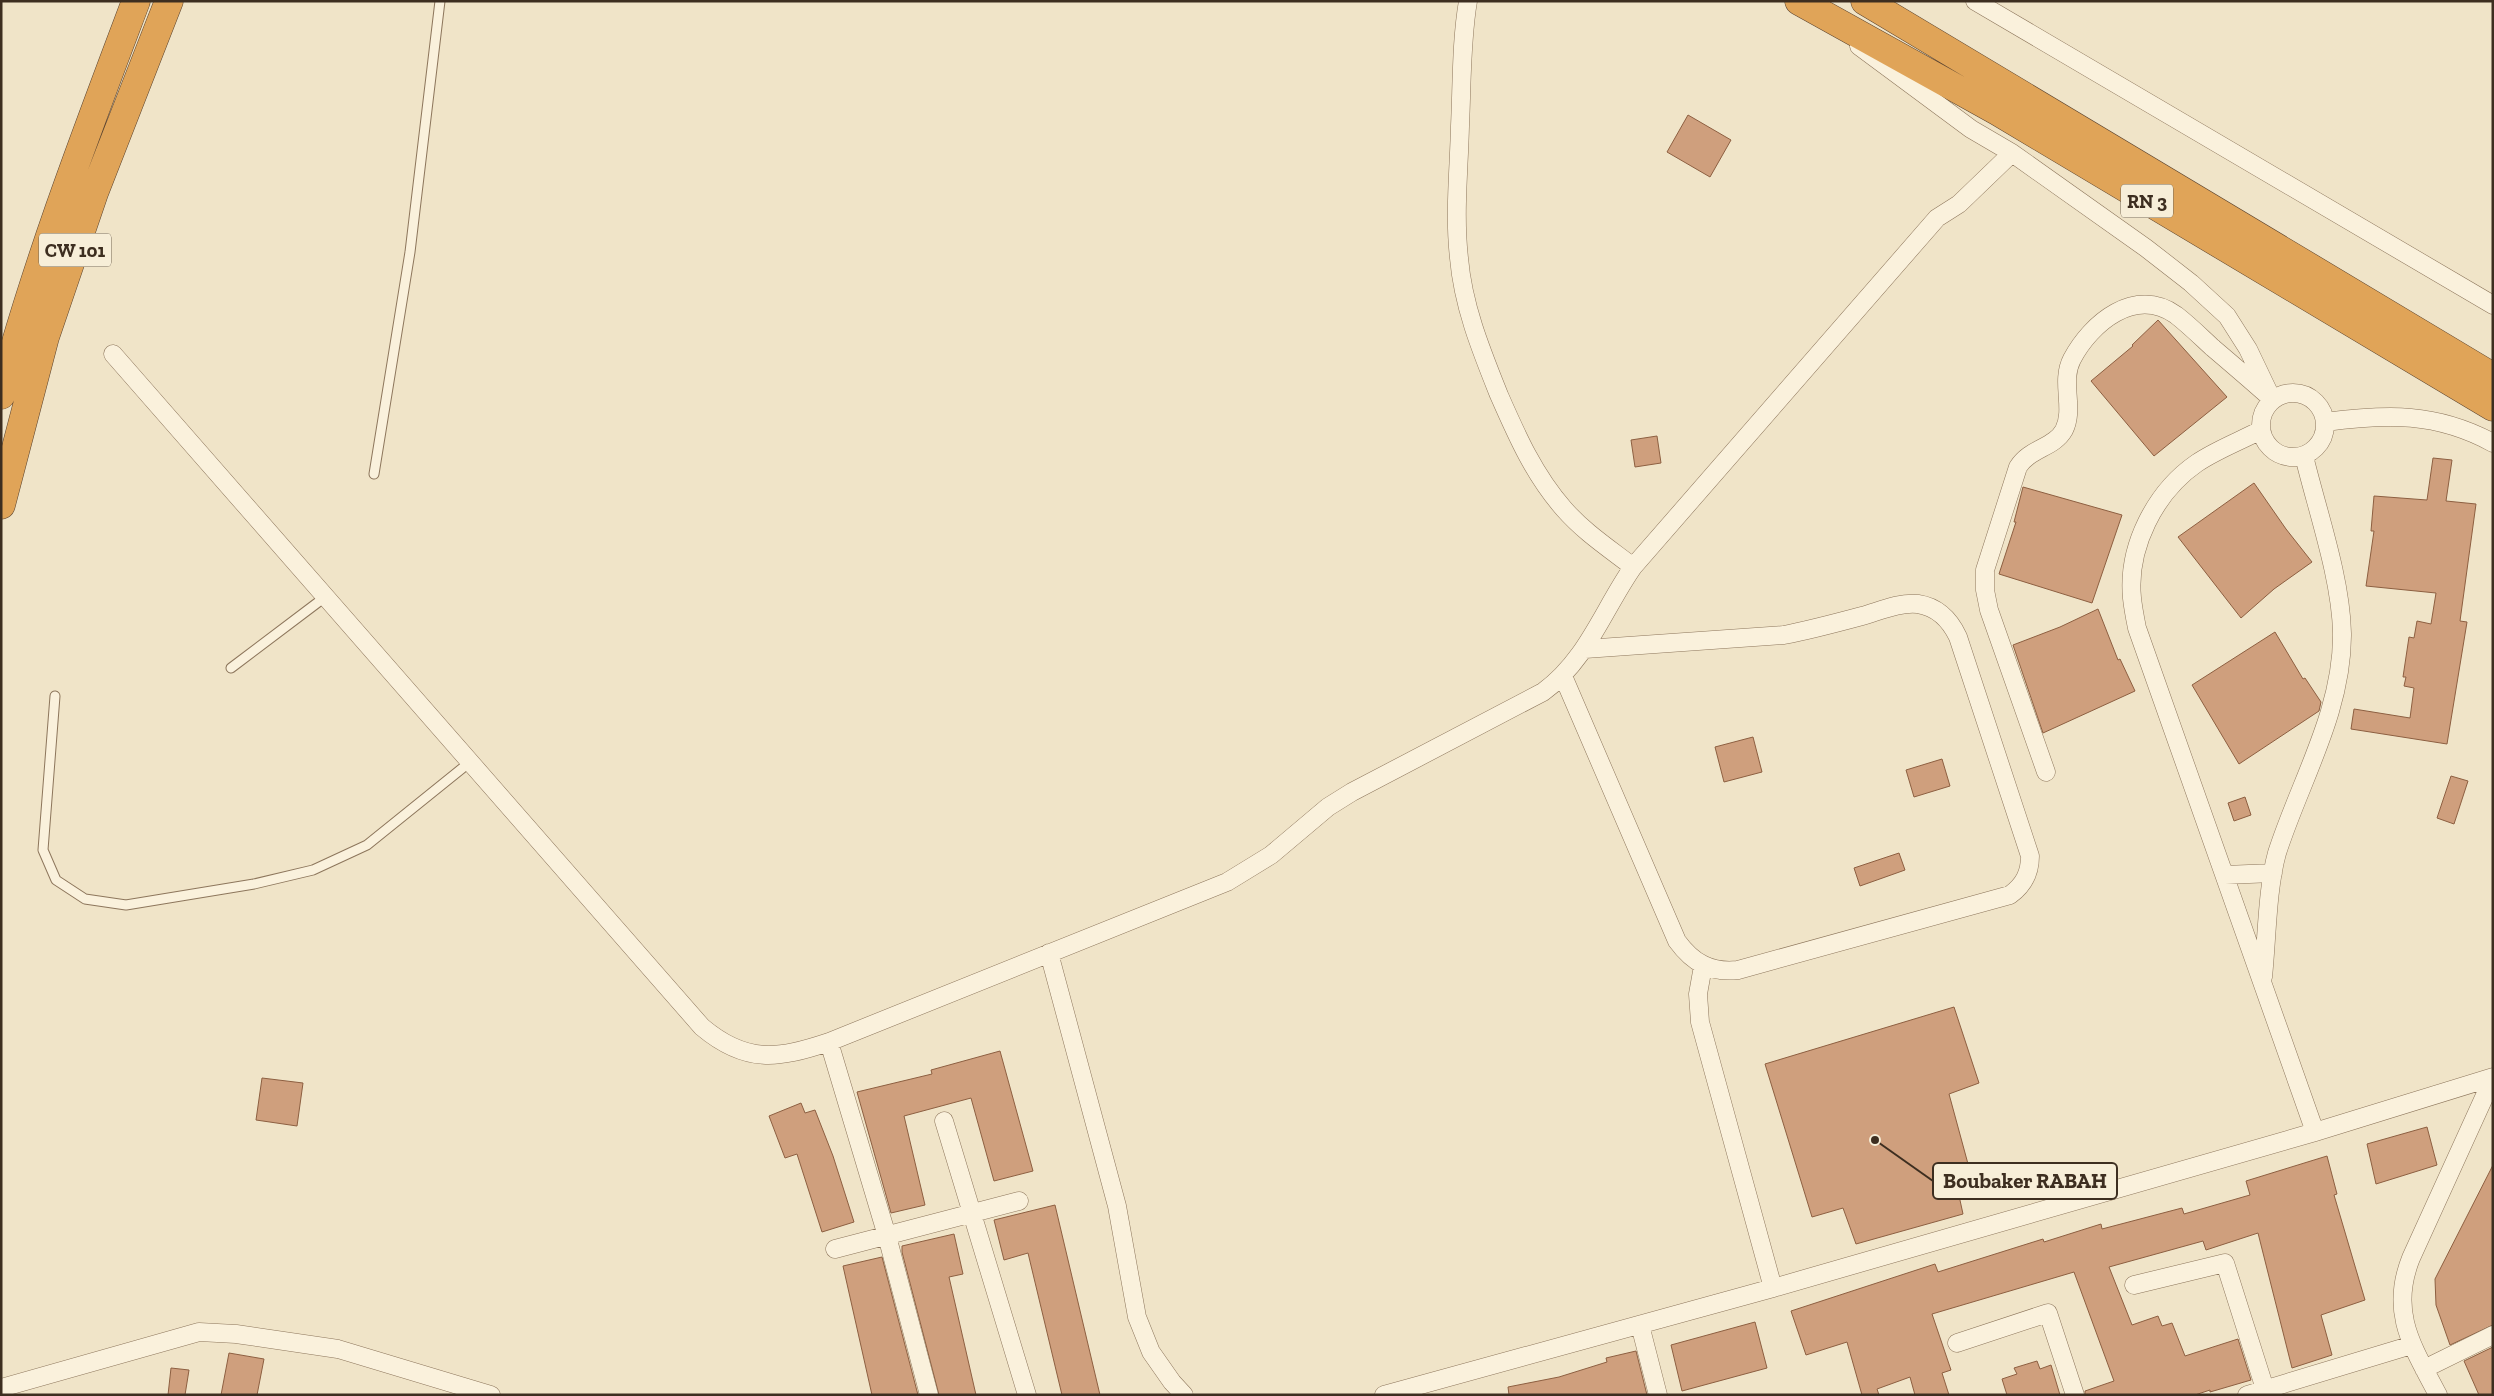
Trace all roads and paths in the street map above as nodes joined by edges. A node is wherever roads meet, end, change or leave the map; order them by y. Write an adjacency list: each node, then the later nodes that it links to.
1 (136, 1): 12 (highway, CW 101)
2 (169, 1): 20 (highway, CW 101)
3 (440, 1): 19 (lane)
4 (1468, 1): 21 (street)
5 (1865, 1): 11 (highway, RN 3)
6 (1975, 1): 9 (street)
7 (1808, 7): 8 (street); 14 (highway, RN 3)
8 (2012, 153): 13 (street); 21 (street)
9 (2493, 305)
10 (113, 354): 22 (street)
11 (2493, 377)
12 (1, 395)
13 (2273, 400): 15 (street); 16 (street); 28 (street)
14 (2493, 407)
15 (2326, 422): 17 (street); 18 (street)
16 (2261, 430): 18 (street); 30 (street)
17 (2493, 442)
18 (2304, 456): 29 (street)
19 (374, 474)
20 (1, 505)
21 (1634, 567): 23 (street)
22 (325, 597): 24 (lane); 27 (street)
23 (1585, 649): 25 (street); 32 (street)
24 (231, 668)
25 (1563, 676): 31 (street); 32 (street)
26 (55, 696): 27 (lane)
27 (470, 762): 34 (street)
28 (2046, 772)
29 (2273, 873): 30 (street); 33 (street)
30 (2225, 875): 33 (street)
31 (1048, 953): 34 (street); 54 (street)
32 (1703, 966): 43 (street)
33 (2262, 984): 37 (street)
34 (829, 1042): 40 (street)
35 (2488, 1088): 37 (street); 47 (street)
36 (944, 1121): 39 (street)
37 (2315, 1132): 43 (street)
38 (1019, 1201): 39 (street)
39 (972, 1215): 40 (street); 53 (street)
40 (888, 1236): 41 (street); 52 (street)
41 (835, 1249)
42 (2134, 1284): 50 (street)
43 (1773, 1288): 44 (street)
44 (1640, 1325): 55 (street); 56 (street)
45 (2493, 1335): 48 (street)
46 (1957, 1343): 57 (street)
47 (2412, 1345): 48 (street); 50 (street)
48 (2424, 1369): 59 (street)
49 (1, 1388): 51 (street)
50 (2265, 1389): 58 (street)
51 (491, 1395)
52 (929, 1395)
53 (1027, 1395)
54 (1184, 1395)
55 (1384, 1395)
56 (1658, 1395)
57 (2075, 1395)
58 (2247, 1395)
59 (2438, 1395)

